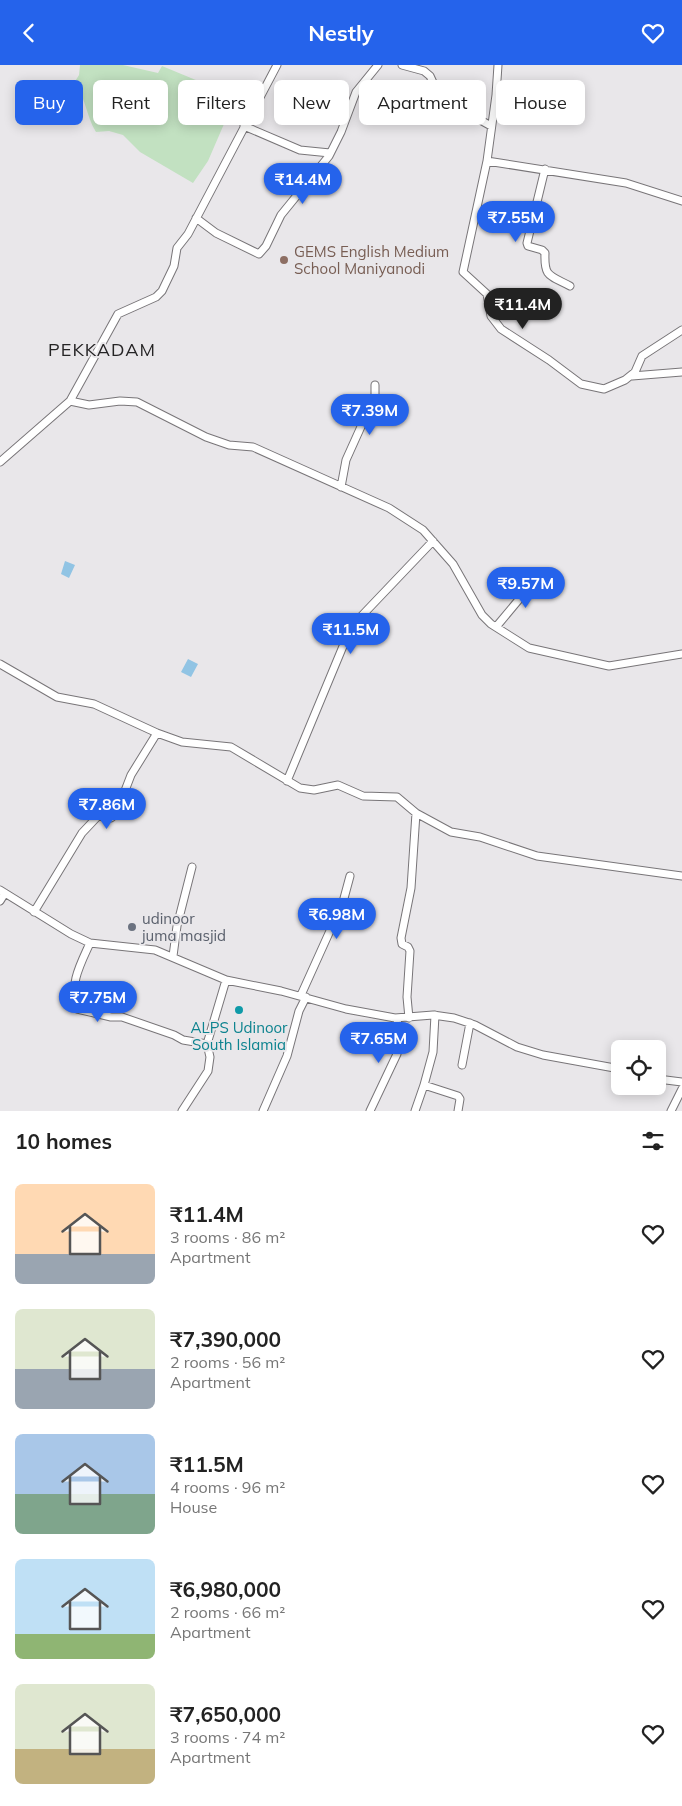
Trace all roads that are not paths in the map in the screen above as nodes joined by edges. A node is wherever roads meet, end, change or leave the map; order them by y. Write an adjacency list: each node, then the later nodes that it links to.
1 (277, 65): 5 (street)
2 (378, 65): 7 (street)
3 (402, 65): 6 (street)
4 (498, 65): 6 (street)
5 (244, 126): 7 (street); 11 (street)
6 (491, 126): 8 (street)
7 (330, 153): 11 (street)
8 (487, 161): 9 (street); 15 (street)
9 (545, 169): 10 (street); 12 (street)
10 (682, 201)
11 (196, 218): 17 (street)
12 (570, 286)
13 (682, 330): 15 (street)
14 (682, 372): 15 (street)
15 (632, 376)
16 (375, 385): 19 (street)
17 (70, 401): 18 (street); 19 (street)
18 (0, 462)
19 (341, 487): 20 (street)
20 (434, 541): 22 (street); 26 (street)
21 (535, 575): 22 (street)
22 (496, 627): 23 (street)
23 (682, 654)
24 (0, 664): 25 (street)
25 (157, 733): 26 (street); 33 (street)
26 (287, 781): 27 (street)
27 (416, 813): 30 (street); 40 (street)
28 (192, 867): 35 (street)
29 (350, 875): 37 (street)
30 (682, 876)
31 (2, 891): 32 (street); 33 (street)
32 (0, 901)
33 (34, 911): 34 (street)
34 (90, 943): 35 (street); 42 (street)
35 (173, 956): 36 (street)
36 (226, 980): 37 (street); 42 (street)
37 (303, 996): 39 (street); 50 (street)
38 (435, 1015): 40 (street); 41 (street); 47 (street)
39 (397, 1018): 40 (street); 51 (street)
40 (409, 1018)
41 (470, 1023): 43 (street); 44 (street)
42 (207, 1044): 49 (street)
43 (462, 1065)
44 (611, 1067)
45 (666, 1082): 46 (street)
46 (682, 1082)
47 (424, 1085): 52 (street); 53 (street)
48 (682, 1089): 54 (street)
49 (182, 1111)
50 (263, 1111)
51 (370, 1111)
52 (415, 1111)
53 (458, 1111)
54 (672, 1111)

